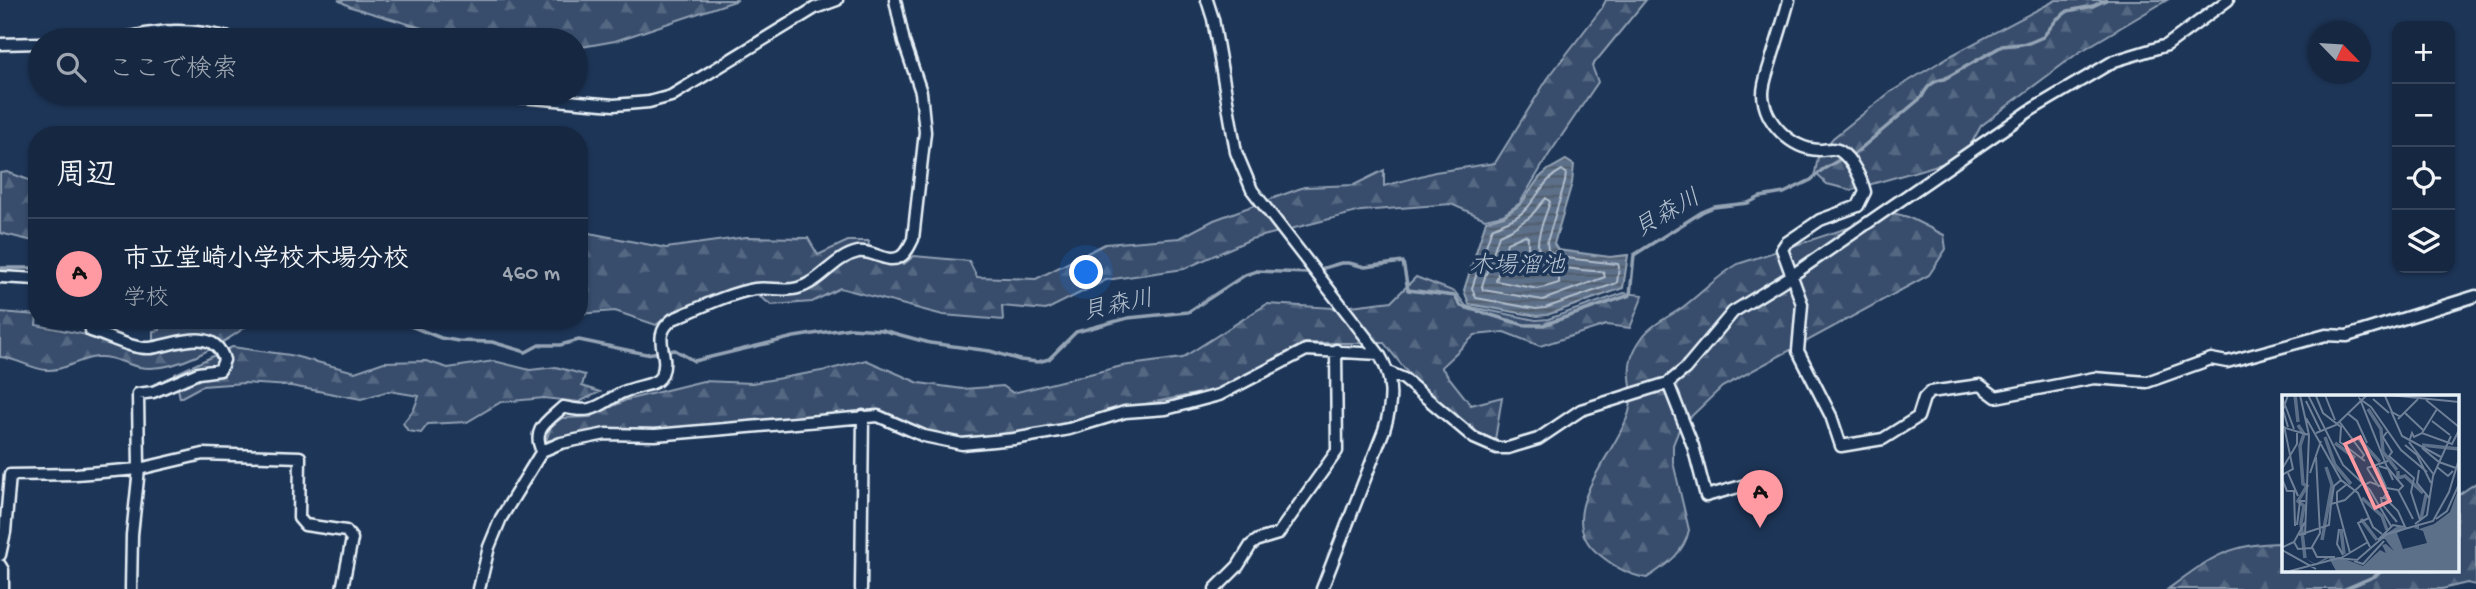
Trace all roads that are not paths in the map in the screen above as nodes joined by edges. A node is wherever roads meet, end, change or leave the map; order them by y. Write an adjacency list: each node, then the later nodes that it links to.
1 (837, 0): 8 (street)
2 (895, 0): 19 (street)
3 (1207, 0): 15 (street)
4 (1789, 0): 9 (street)
5 (2228, 0): 9 (street)
6 (28, 43): 7 (street)
7 (0, 44)
8 (588, 103)
9 (1791, 276): 12 (street); 17 (street)
10 (0, 277): 11 (street)
11 (28, 279)
12 (2476, 296)
13 (91, 329): 20 (street)
14 (1336, 350): 15 (street); 18 (street); 30 (street)
15 (1379, 354): 16 (street)
16 (1388, 372): 17 (street); 31 (street)
17 (1668, 383): 21 (street)
18 (863, 416): 19 (street); 29 (street)
19 (541, 451): 28 (street)
20 (139, 469): 22 (street); 26 (street); 27 (street)
21 (1767, 479)
22 (3, 496): 23 (street)
23 (0, 555)
24 (0, 565): 25 (street)
25 (3, 589)
26 (131, 589)
27 (342, 589)
28 (479, 589)
29 (861, 589)
30 (1216, 589)
31 (1322, 589)

